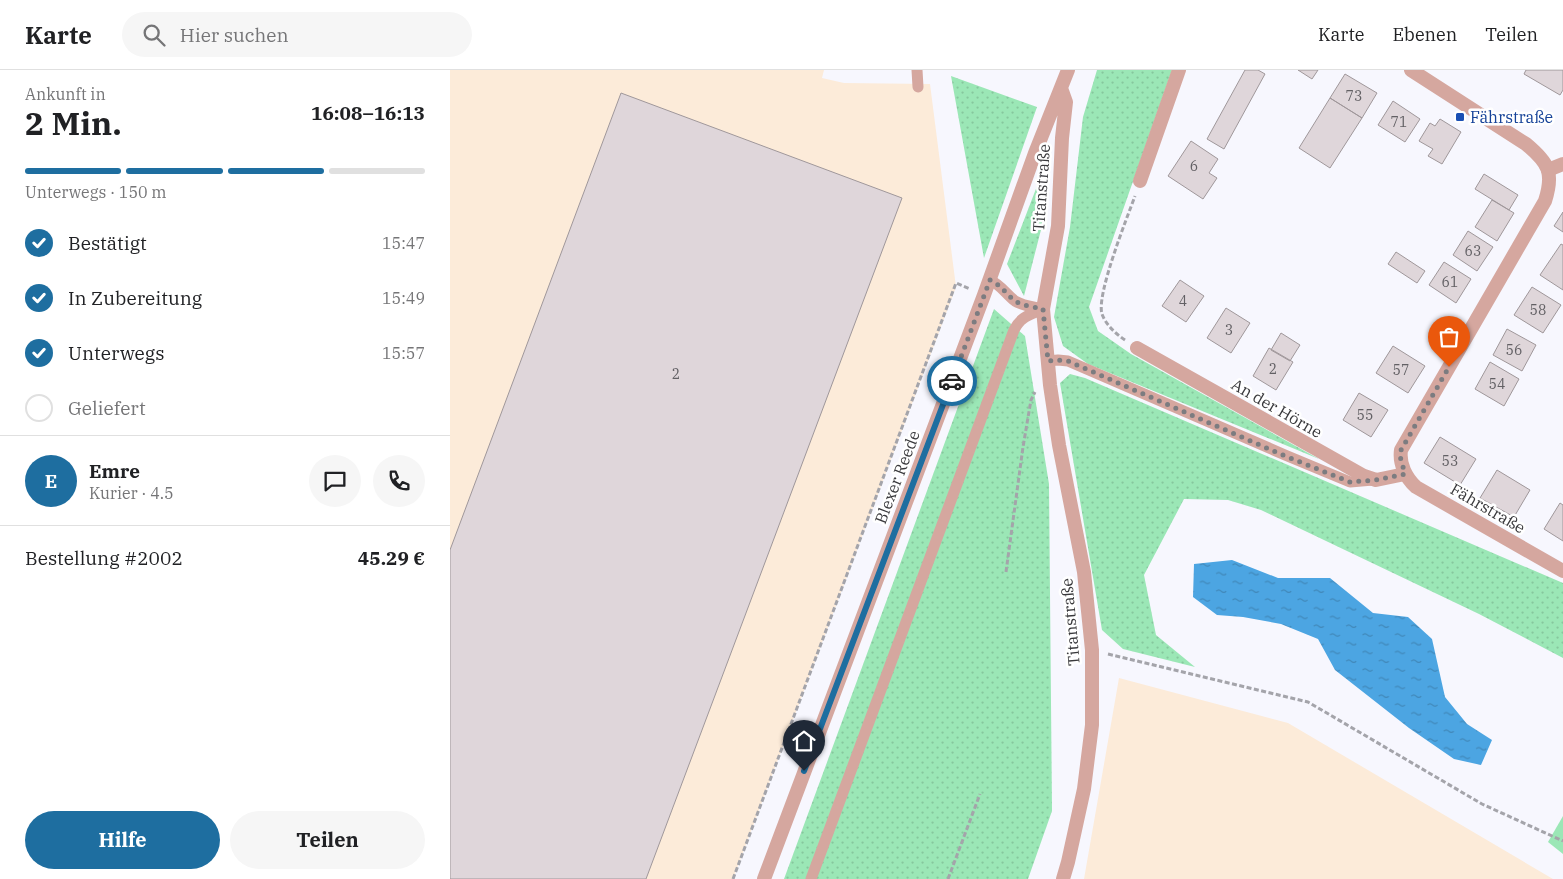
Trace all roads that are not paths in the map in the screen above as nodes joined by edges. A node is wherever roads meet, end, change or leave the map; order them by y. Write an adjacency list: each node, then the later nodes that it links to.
1 (917, 70): 5 (lane)
2 (1068, 70): 6 (street, Titanstraße)
3 (1179, 70): 10 (street)
4 (1411, 70): 9 (street)
5 (918, 87)
6 (1062, 88): 11 (street, Blexer Reede); 12 (street, Titanstraße)
7 (1563, 164): 9 (street)
8 (1563, 169): 9 (street)
9 (1548, 170): 15 (street)
10 (1140, 181)
11 (990, 280): 12 (lane); 18 (street, Blexer Reede)
12 (1043, 309): 14 (street, Titanstraße); 19 (lane)
13 (1137, 348): 16 (street, An der Hörne)
14 (1048, 361): 16 (lane); 20 (street, Titanstraße)
15 (1405, 474): 16 (street); 17 (street, Fährstraße)
16 (1376, 480)
17 (1563, 571)
18 (764, 879)
19 (811, 879)
20 (1063, 879)

